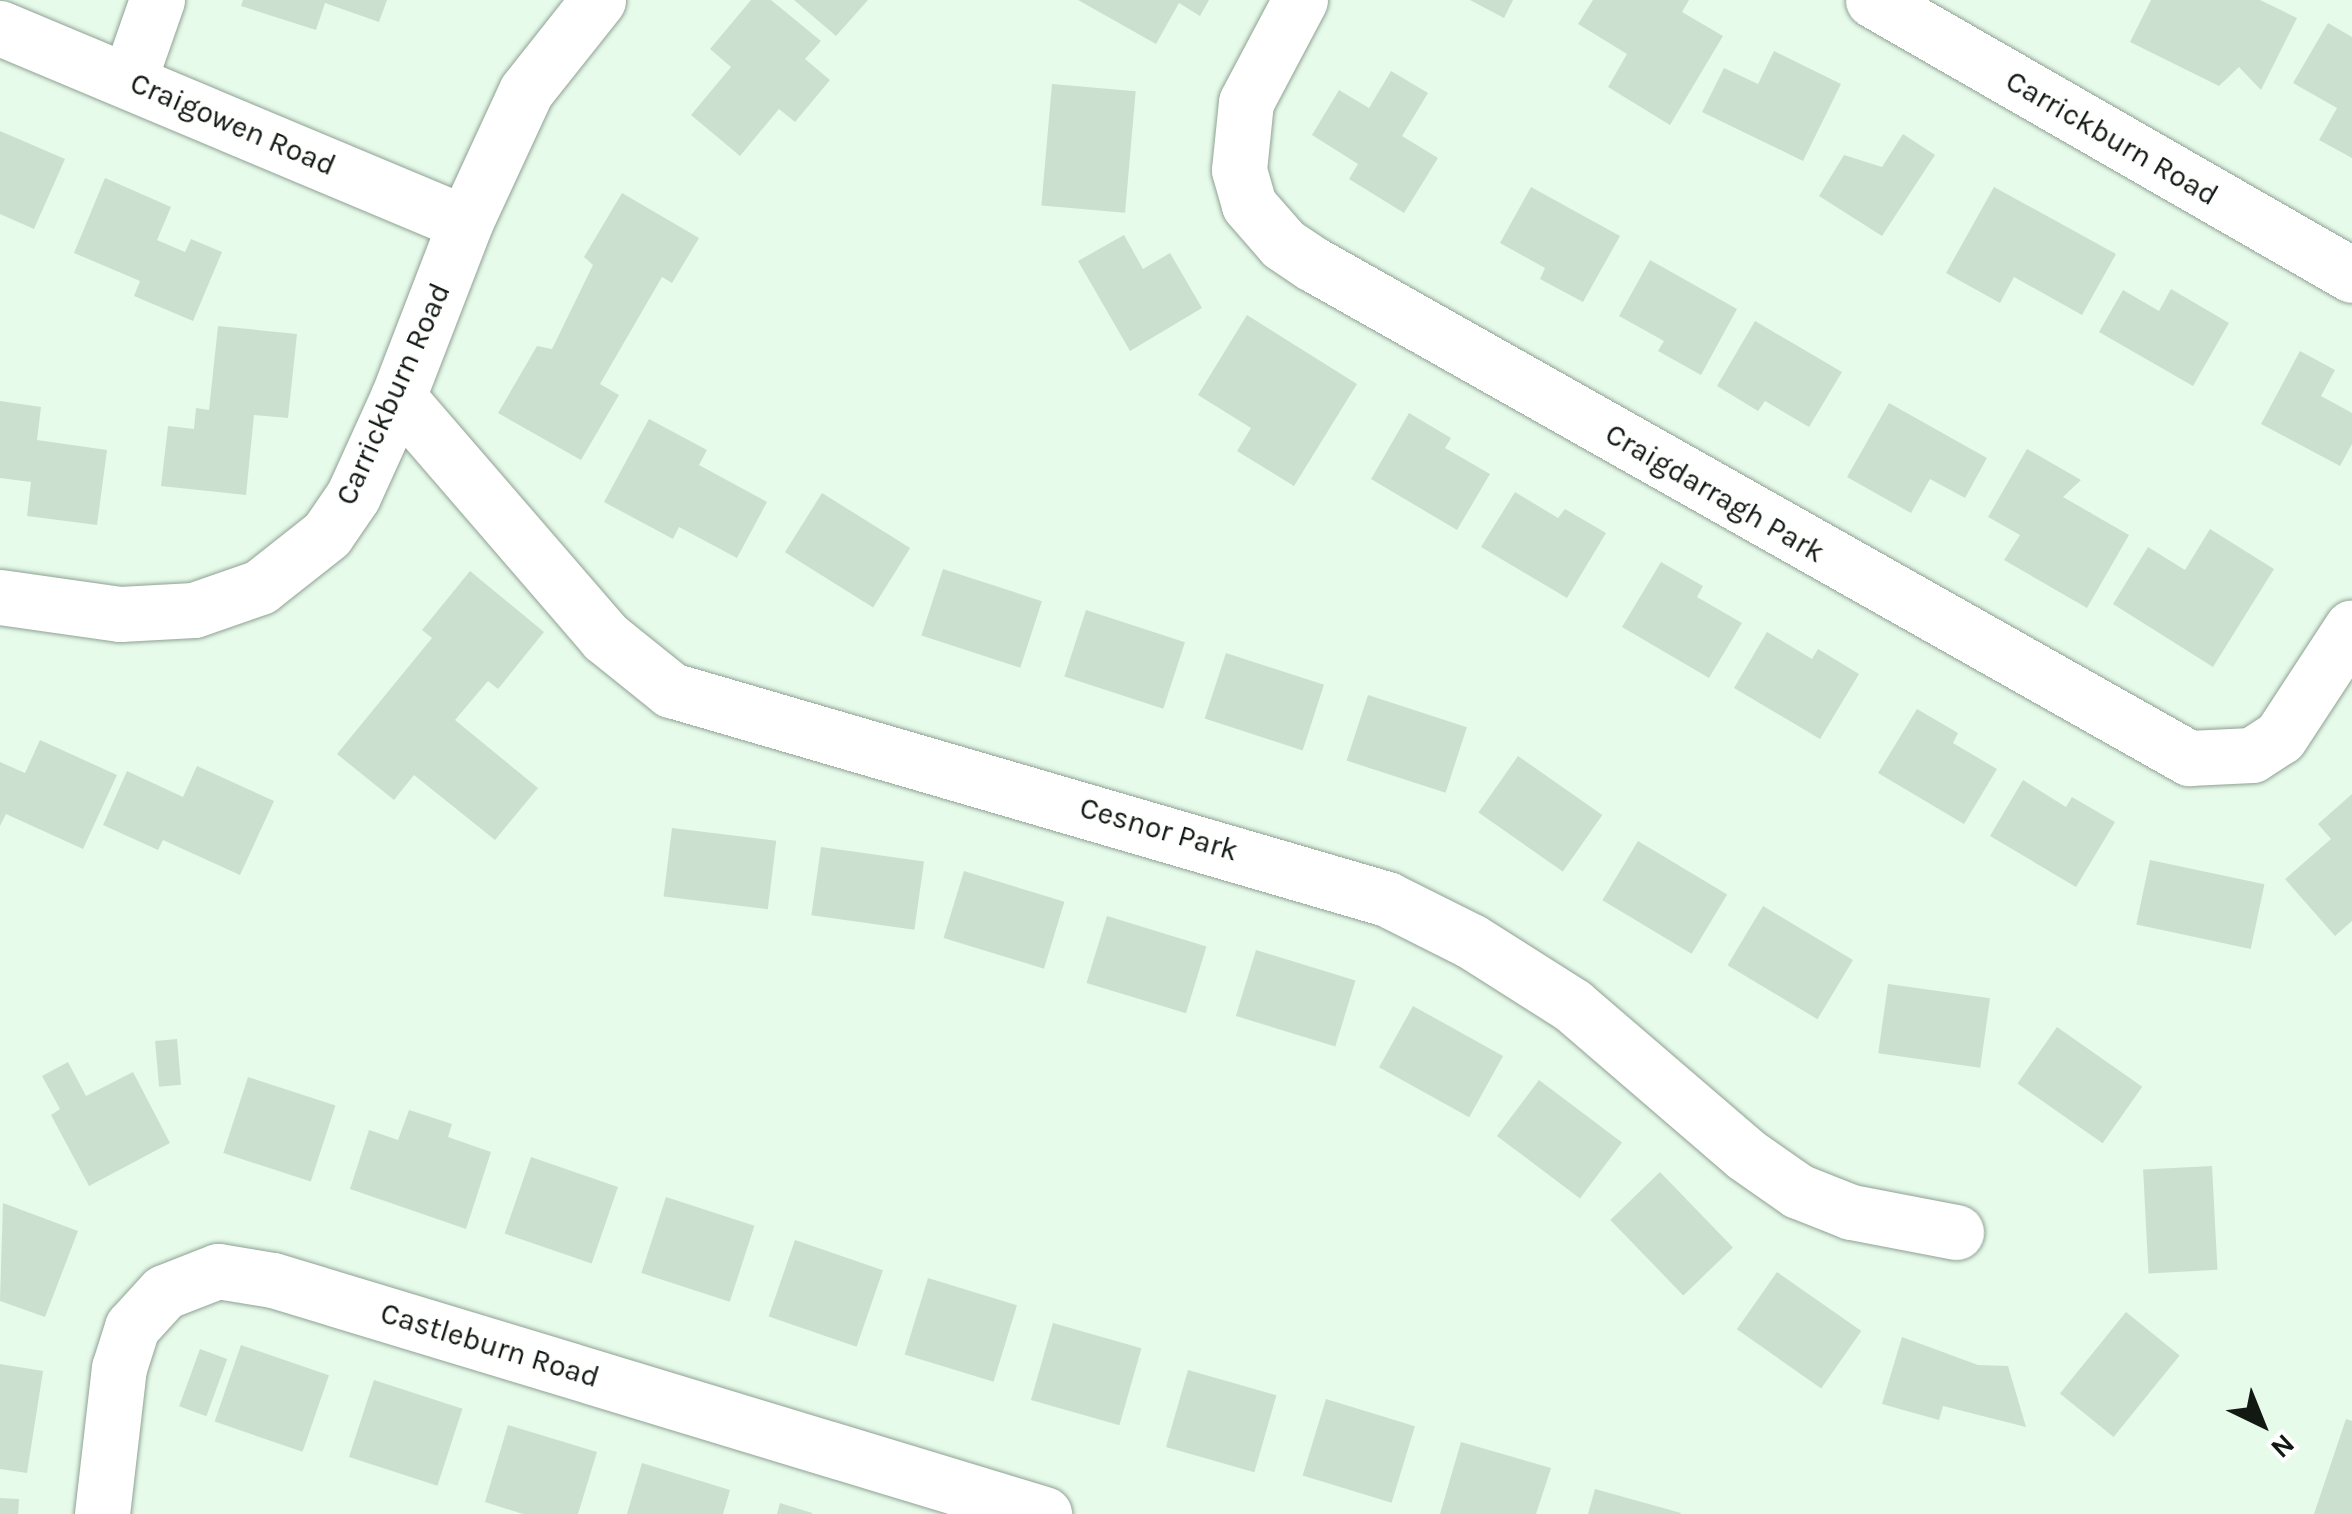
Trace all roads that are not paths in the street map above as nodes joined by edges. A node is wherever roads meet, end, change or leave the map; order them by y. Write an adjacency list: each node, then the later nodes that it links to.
1 (158, 0): 6 (street)
2 (598, 0): 7 (street, Carrickburn Road)
3 (1300, 0): 11 (street, Craigdarragh Park)
4 (1873, 0): 8 (street, Carrickburn Road)
5 (0, 28): 6 (street, Craigowen Road)
6 (128, 80): 7 (street, Craigowen Road)
7 (465, 223): 9 (street, Carrickburn Road)
8 (2352, 275)
9 (398, 397): 10 (street, Carrickburn Road); 12 (street, Cesnor Park)
10 (0, 598)
11 (2352, 627)
12 (1956, 1232)
13 (102, 1514): 14 (street, Castleburn Road)
14 (1042, 1514)

